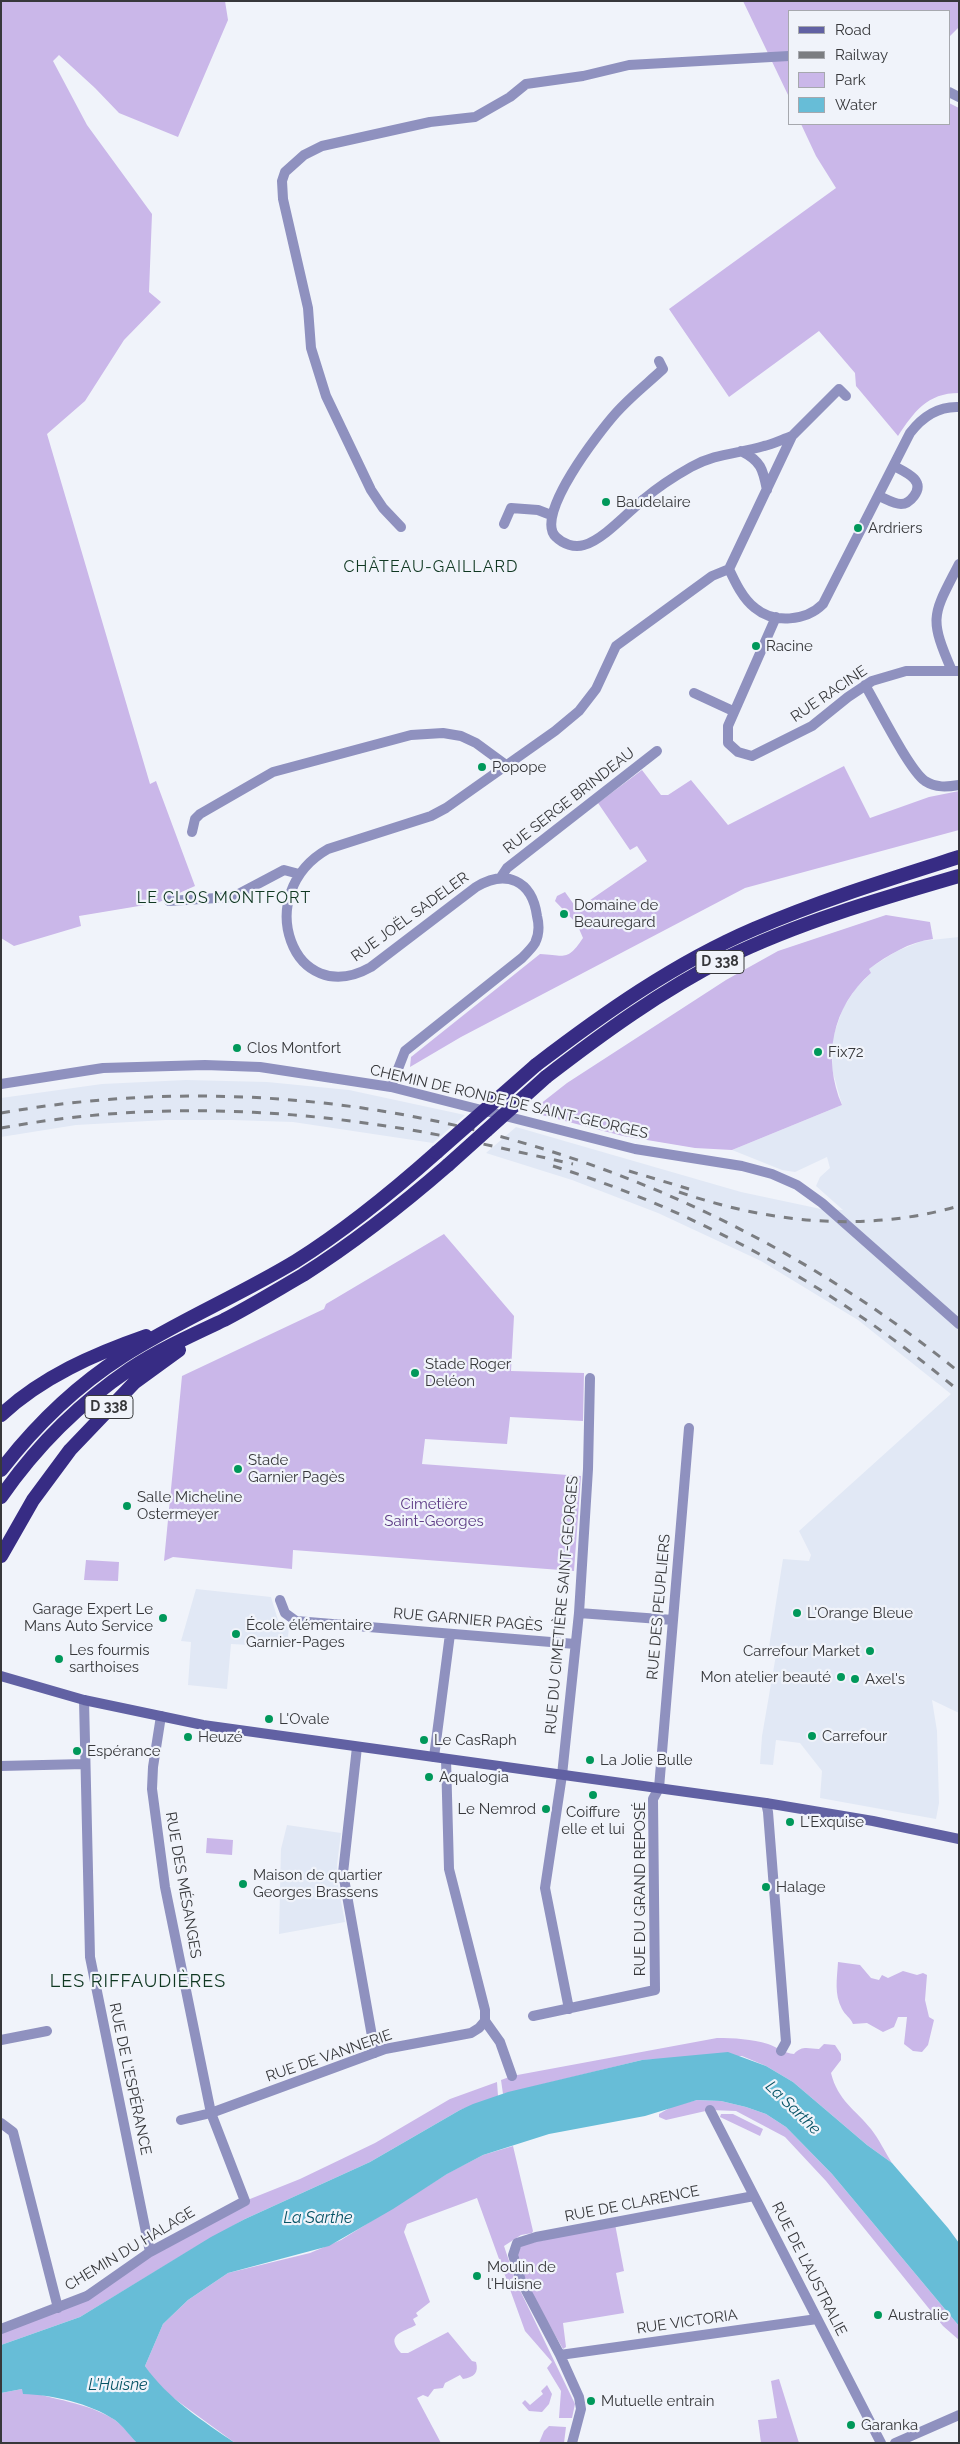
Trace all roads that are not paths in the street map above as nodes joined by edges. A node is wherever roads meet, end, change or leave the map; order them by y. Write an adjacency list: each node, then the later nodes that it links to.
1 (788, 56): 12 (street)
2 (659, 361): 10 (street)
3 (846, 396): 5 (street)
4 (959, 407): 7 (street)
5 (792, 436): 6 (street); 8 (street)
6 (741, 451): 8 (street); 10 (street)
7 (894, 466): 9 (street); 9 (street)
8 (767, 490): 14 (street)
9 (879, 496): 15 (street)
10 (551, 515): 11 (street)
11 (504, 524)
12 (401, 527)
13 (959, 564): 16 (street)
14 (729, 569): 15 (street); 21 (street, RUE JOËL SADELER)
15 (776, 617): 19 (street, RUE RACINE)
16 (955, 671): 17 (street, RUE RACINE)
17 (865, 686): 19 (street, RUE RACINE); 22 (street)
18 (694, 693): 19 (street)
19 (733, 711)
20 (657, 751): 27 (street, RUE SERGE BRINDEAU)
21 (506, 765): 23 (street); 25 (street, RUE JOËL SADELER)
22 (959, 785)
23 (192, 832)
24 (959, 857): 32 (highway, D 338, bridge)
25 (299, 874): 27 (street, RUE JOËL SADELER); 28 (street)
26 (959, 876): 31 (highway, D 338, bridge)
27 (501, 877): 30 (street)
28 (169, 901)
29 (1, 1084): 30 (street, CHEMIN DE RONDE DE SAINT-GEORGES)
30 (391, 1086): 33 (street, CHEMIN DE RONDE DE SAINT-GEORGES)
31 (225, 1319): 38 (highway, D 338); 39 (highway, D 338)
32 (182, 1323): 35 (highway, D 338); 37 (highway, D 338)
33 (959, 1324)
34 (590, 1378): 41 (street, RUE DU CIMETIÈRE SAINT-GEORGES)
35 (1, 1415)
36 (689, 1428): 42 (street, RUE DES PEUPLIERS)
37 (1, 1470)
38 (1, 1497)
39 (1, 1556)
40 (280, 1600): 43 (street, RUE GARNIER PAGÈS)
41 (579, 1613): 42 (street); 44 (street, RUE DU CIMETIÈRE SAINT-GEORGES)
42 (673, 1620): 54 (street, RUE DES PEUPLIERS)
43 (450, 1634): 44 (street, RUE GARNIER PAGÈS); 49 (street)
44 (575, 1644): 53 (street, RUE DU CIMETIÈRE SAINT-GEORGES)
45 (1, 1676): 46 (main road)
46 (84, 1700): 47 (main road); 51 (street, RUE DE L'ESPÉRANCE)
47 (161, 1716): 48 (main road); 66 (street, RUE DES MÉSANGES)
48 (357, 1747): 49 (main road); 63 (street)
49 (434, 1757): 50 (main road)
50 (446, 1759): 53 (main road); 59 (street)
51 (86, 1764): 52 (street); 71 (street, RUE DE L'ESPÉRANCE)
52 (1, 1766)
53 (562, 1775): 54 (main road); 57 (street, RUE DU CIMETIÈRE SAINT-GEORGES)
54 (659, 1788): 55 (main road); 57 (street, RUE DU GRAND REPOSÉ)
55 (766, 1803): 56 (main road); 62 (street)
56 (959, 1839)
57 (569, 2009): 58 (street)
58 (532, 2016)
59 (485, 2021): 63 (street, RUE DE VANNERIE); 64 (street)
60 (47, 2031): 61 (street)
61 (1, 2040)
62 (781, 2051)
63 (376, 2053): 66 (street, RUE DE VANNERIE)
64 (512, 2076)
65 (710, 2110): 69 (street, RUE DE L'AUSTRALIE)
66 (211, 2113): 67 (street, RUE DE VANNERIE); 70 (street, RUE DES MÉSANGES)
67 (181, 2120)
68 (5, 2125): 72 (street)
69 (754, 2196): 73 (street, RUE DE L'AUSTRALIE); 75 (street, RUE DE CLARENCE)
70 (244, 2201): 71 (street, CHEMIN DU HALAGE)
71 (150, 2252): 72 (street, CHEMIN DU HALAGE)
72 (58, 2308): 74 (street, CHEMIN DU HALAGE)
73 (817, 2319): 75 (street, RUE VICTORIA); 78 (street, RUE DE L'AUSTRALIE)
74 (1, 2328)
75 (560, 2355): 77 (street)
76 (959, 2415): 79 (street)
77 (572, 2443)
78 (881, 2443)
79 (895, 2443)

